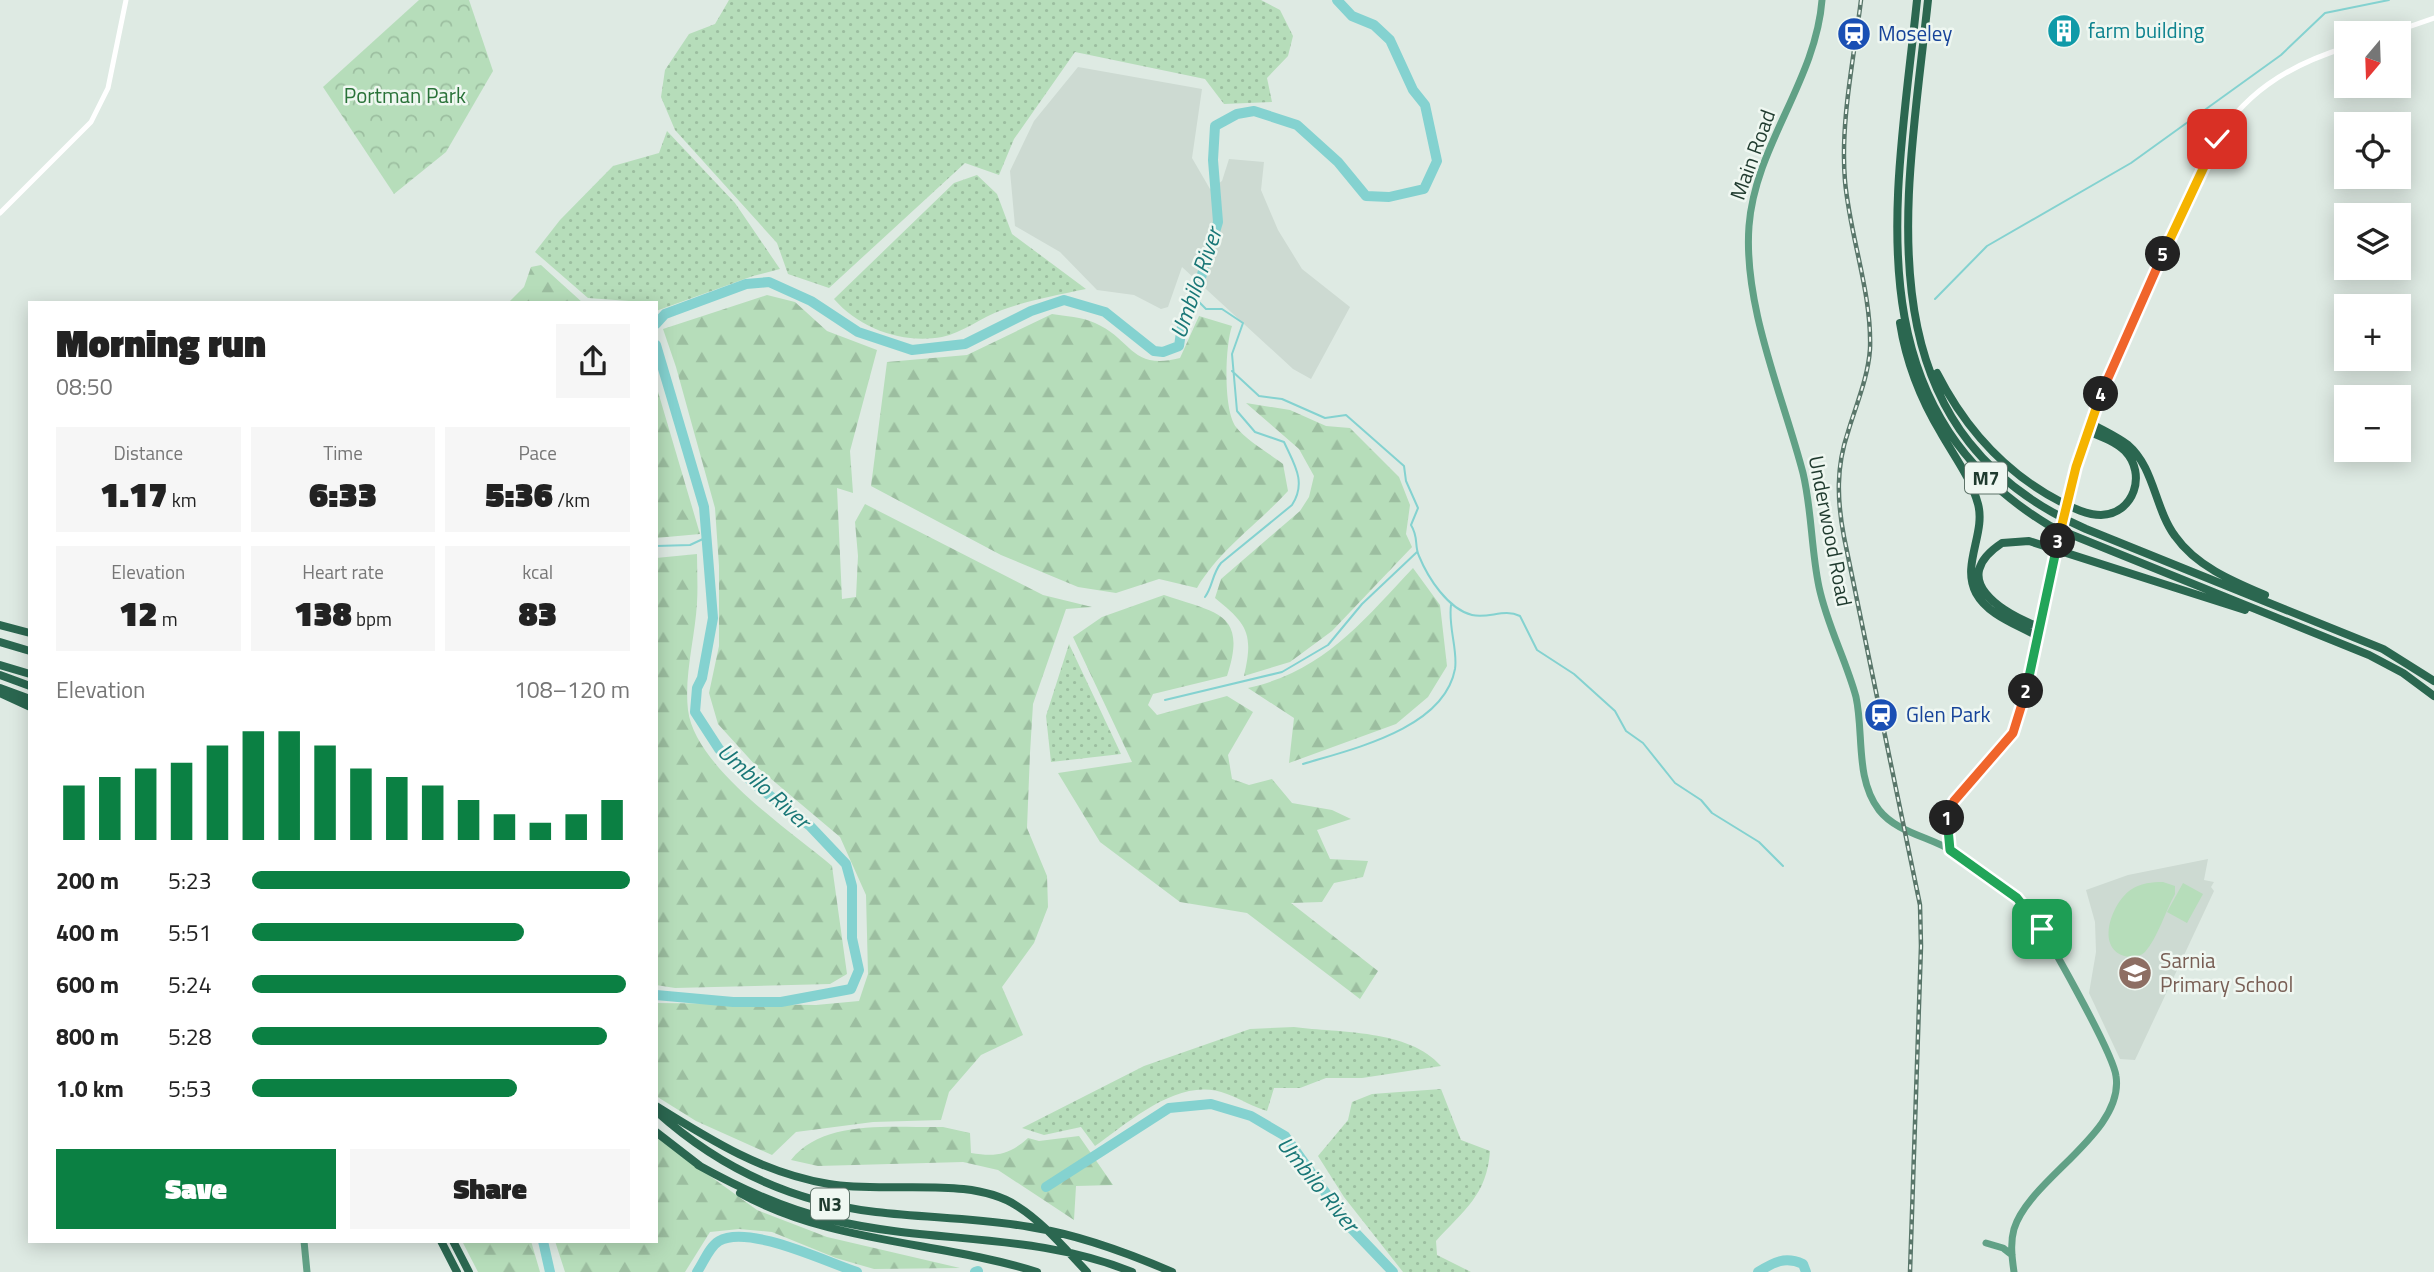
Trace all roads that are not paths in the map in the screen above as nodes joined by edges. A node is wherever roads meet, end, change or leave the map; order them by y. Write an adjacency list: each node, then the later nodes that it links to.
1 (126, 0): 8 (street)
2 (1822, 0): 11 (main road, Main Road)
3 (1917, 0): 9 (highway, M7)
4 (1928, 0): 10 (highway, M7)
5 (2434, 18): 6 (street)
6 (2412, 26)
7 (2334, 51): 12 (street)
8 (0, 213)
9 (1899, 293): 14 (highway, M7); 16 (highway)
10 (1920, 339): 12 (highway); 15 (highway, M7)
11 (1773, 367): 30 (main road, Underwood Road)
12 (2089, 427): 15 (highway); 16 (street)
13 (0, 625): 17 (highway)
14 (2301, 628): 16 (highway); 27 (highway, M7)
15 (2333, 628): 23 (highway, M7)
16 (2038, 631): 30 (street)
17 (28, 632)
18 (0, 642): 19 (highway)
19 (28, 649)
20 (0, 665): 21 (highway)
21 (28, 673)
22 (0, 675): 24 (highway)
23 (2434, 681)
24 (28, 685)
25 (0, 688): 28 (highway)
26 (0, 693): 29 (highway)
27 (2434, 696)
28 (28, 698)
29 (28, 705)
30 (1950, 850): 39 (main road, Underwood Road)
31 (658, 1110): 44 (highway)
32 (658, 1111): 46 (highway, N3)
33 (658, 1134): 34 (highway, N3)
34 (698, 1165): 43 (highway); 45 (highway, N3)
35 (304, 1243): 40 (main road)
36 (442, 1243): 41 (highway)
37 (454, 1243): 42 (highway)
38 (1986, 1243): 39 (main road)
39 (2013, 1259): 47 (main road, Underwood Road)
40 (307, 1272)
41 (457, 1272)
42 (469, 1272)
43 (1037, 1272)
44 (1087, 1272)
45 (1132, 1272)
46 (1172, 1272)
47 (2014, 1272)

